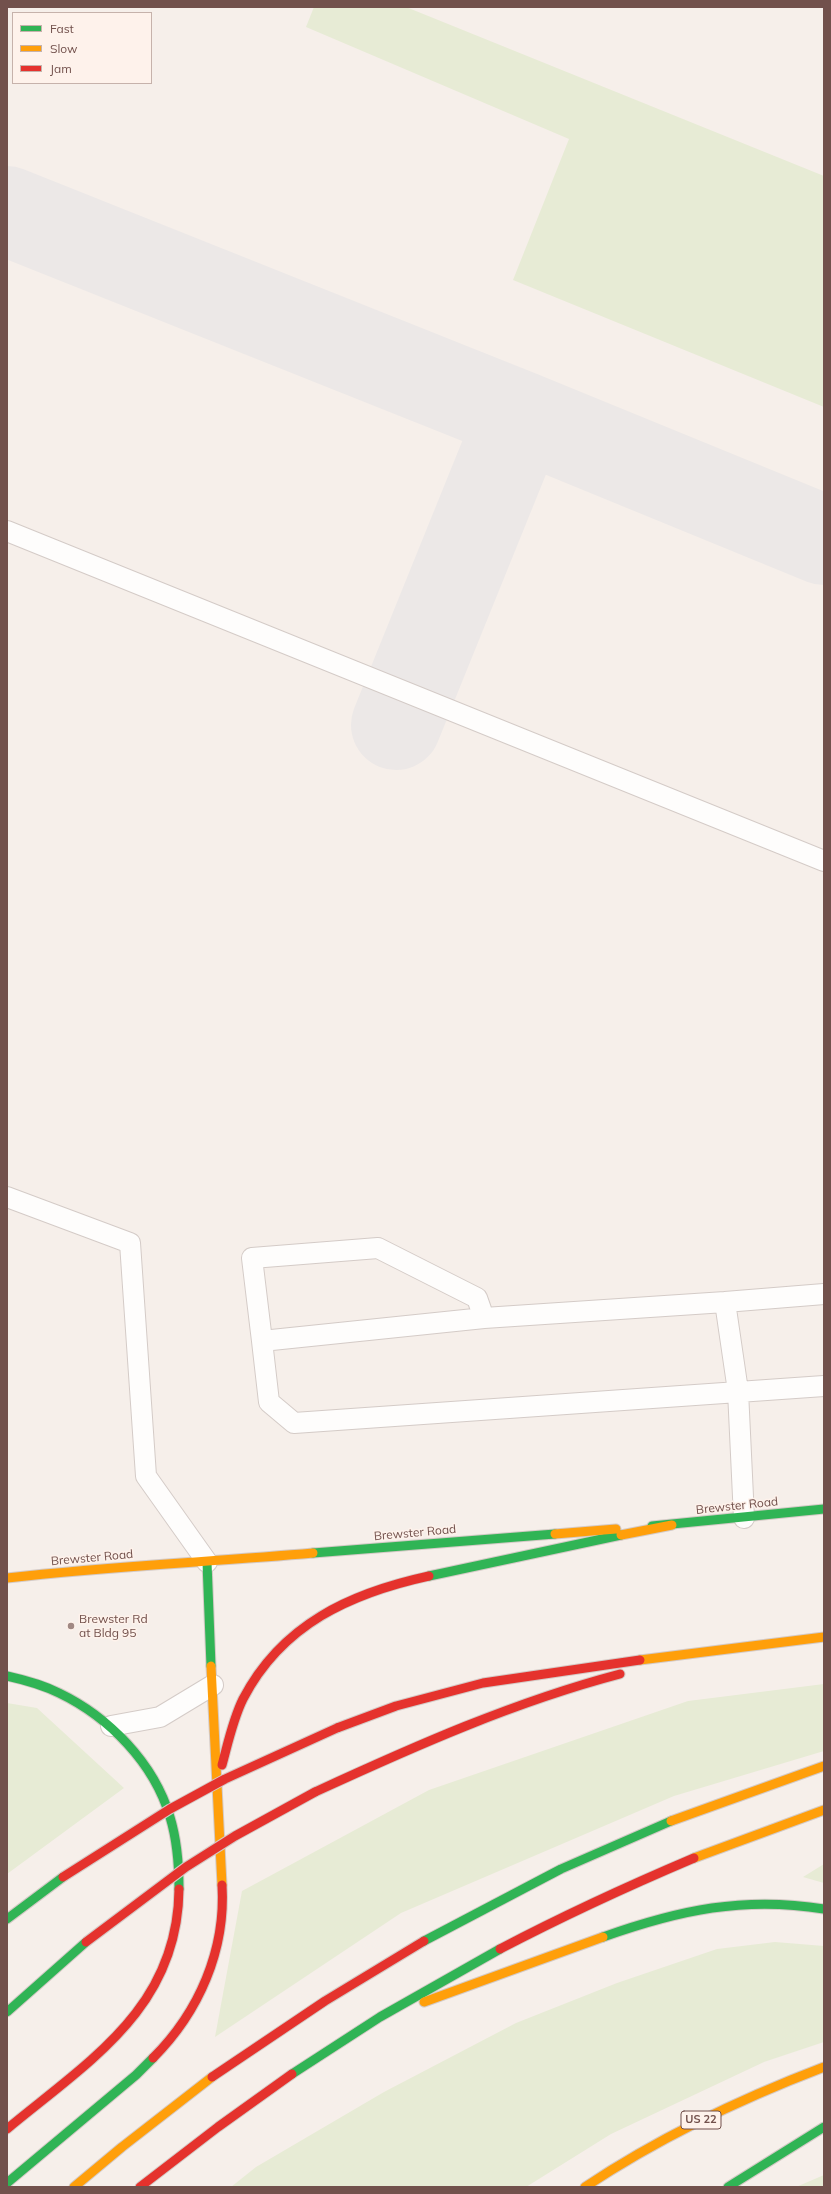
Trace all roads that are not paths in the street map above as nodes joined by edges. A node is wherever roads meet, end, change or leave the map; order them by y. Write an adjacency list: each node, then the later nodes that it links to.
1 (7, 530): 2 (lane)
2 (824, 861)
3 (7, 1197): 13 (lane)
4 (824, 1294): 5 (lane)
5 (725, 1302): 6 (lane); 9 (lane)
6 (484, 1318): 7 (lane); 7 (lane)
7 (262, 1341): 9 (lane)
8 (824, 1386): 9 (lane)
9 (738, 1391): 11 (lane)
10 (824, 1509): 11 (main road, Brewster Road)
11 (744, 1518): 12 (main road, Brewster Road)
12 (672, 1525): 13 (main road, Brewster Road); 21 (main road)
13 (208, 1562): 14 (main road, Brewster Road); 18 (main road)
14 (7, 1578)
15 (824, 1637): 16 (main road)
16 (762, 1644): 24 (main road, bridge); 25 (main road, bridge)
17 (7, 1676): 19 (main road)
18 (213, 1685): 19 (lane); 21 (main road)
19 (111, 1726): 29 (main road)
20 (824, 1766): 31 (main road)
21 (216, 1800): 30 (main road)
22 (824, 1810): 26 (main road)
23 (824, 1909): 26 (main road)
24 (7, 1919)
25 (7, 2012)
26 (369, 2022): 32 (main road)
27 (824, 2067): 33 (main road, US 22)
28 (824, 2127): 34 (main road)
29 (7, 2129)
30 (7, 2183)
31 (74, 2187)
32 (140, 2187)
33 (586, 2187)
34 (728, 2187)

